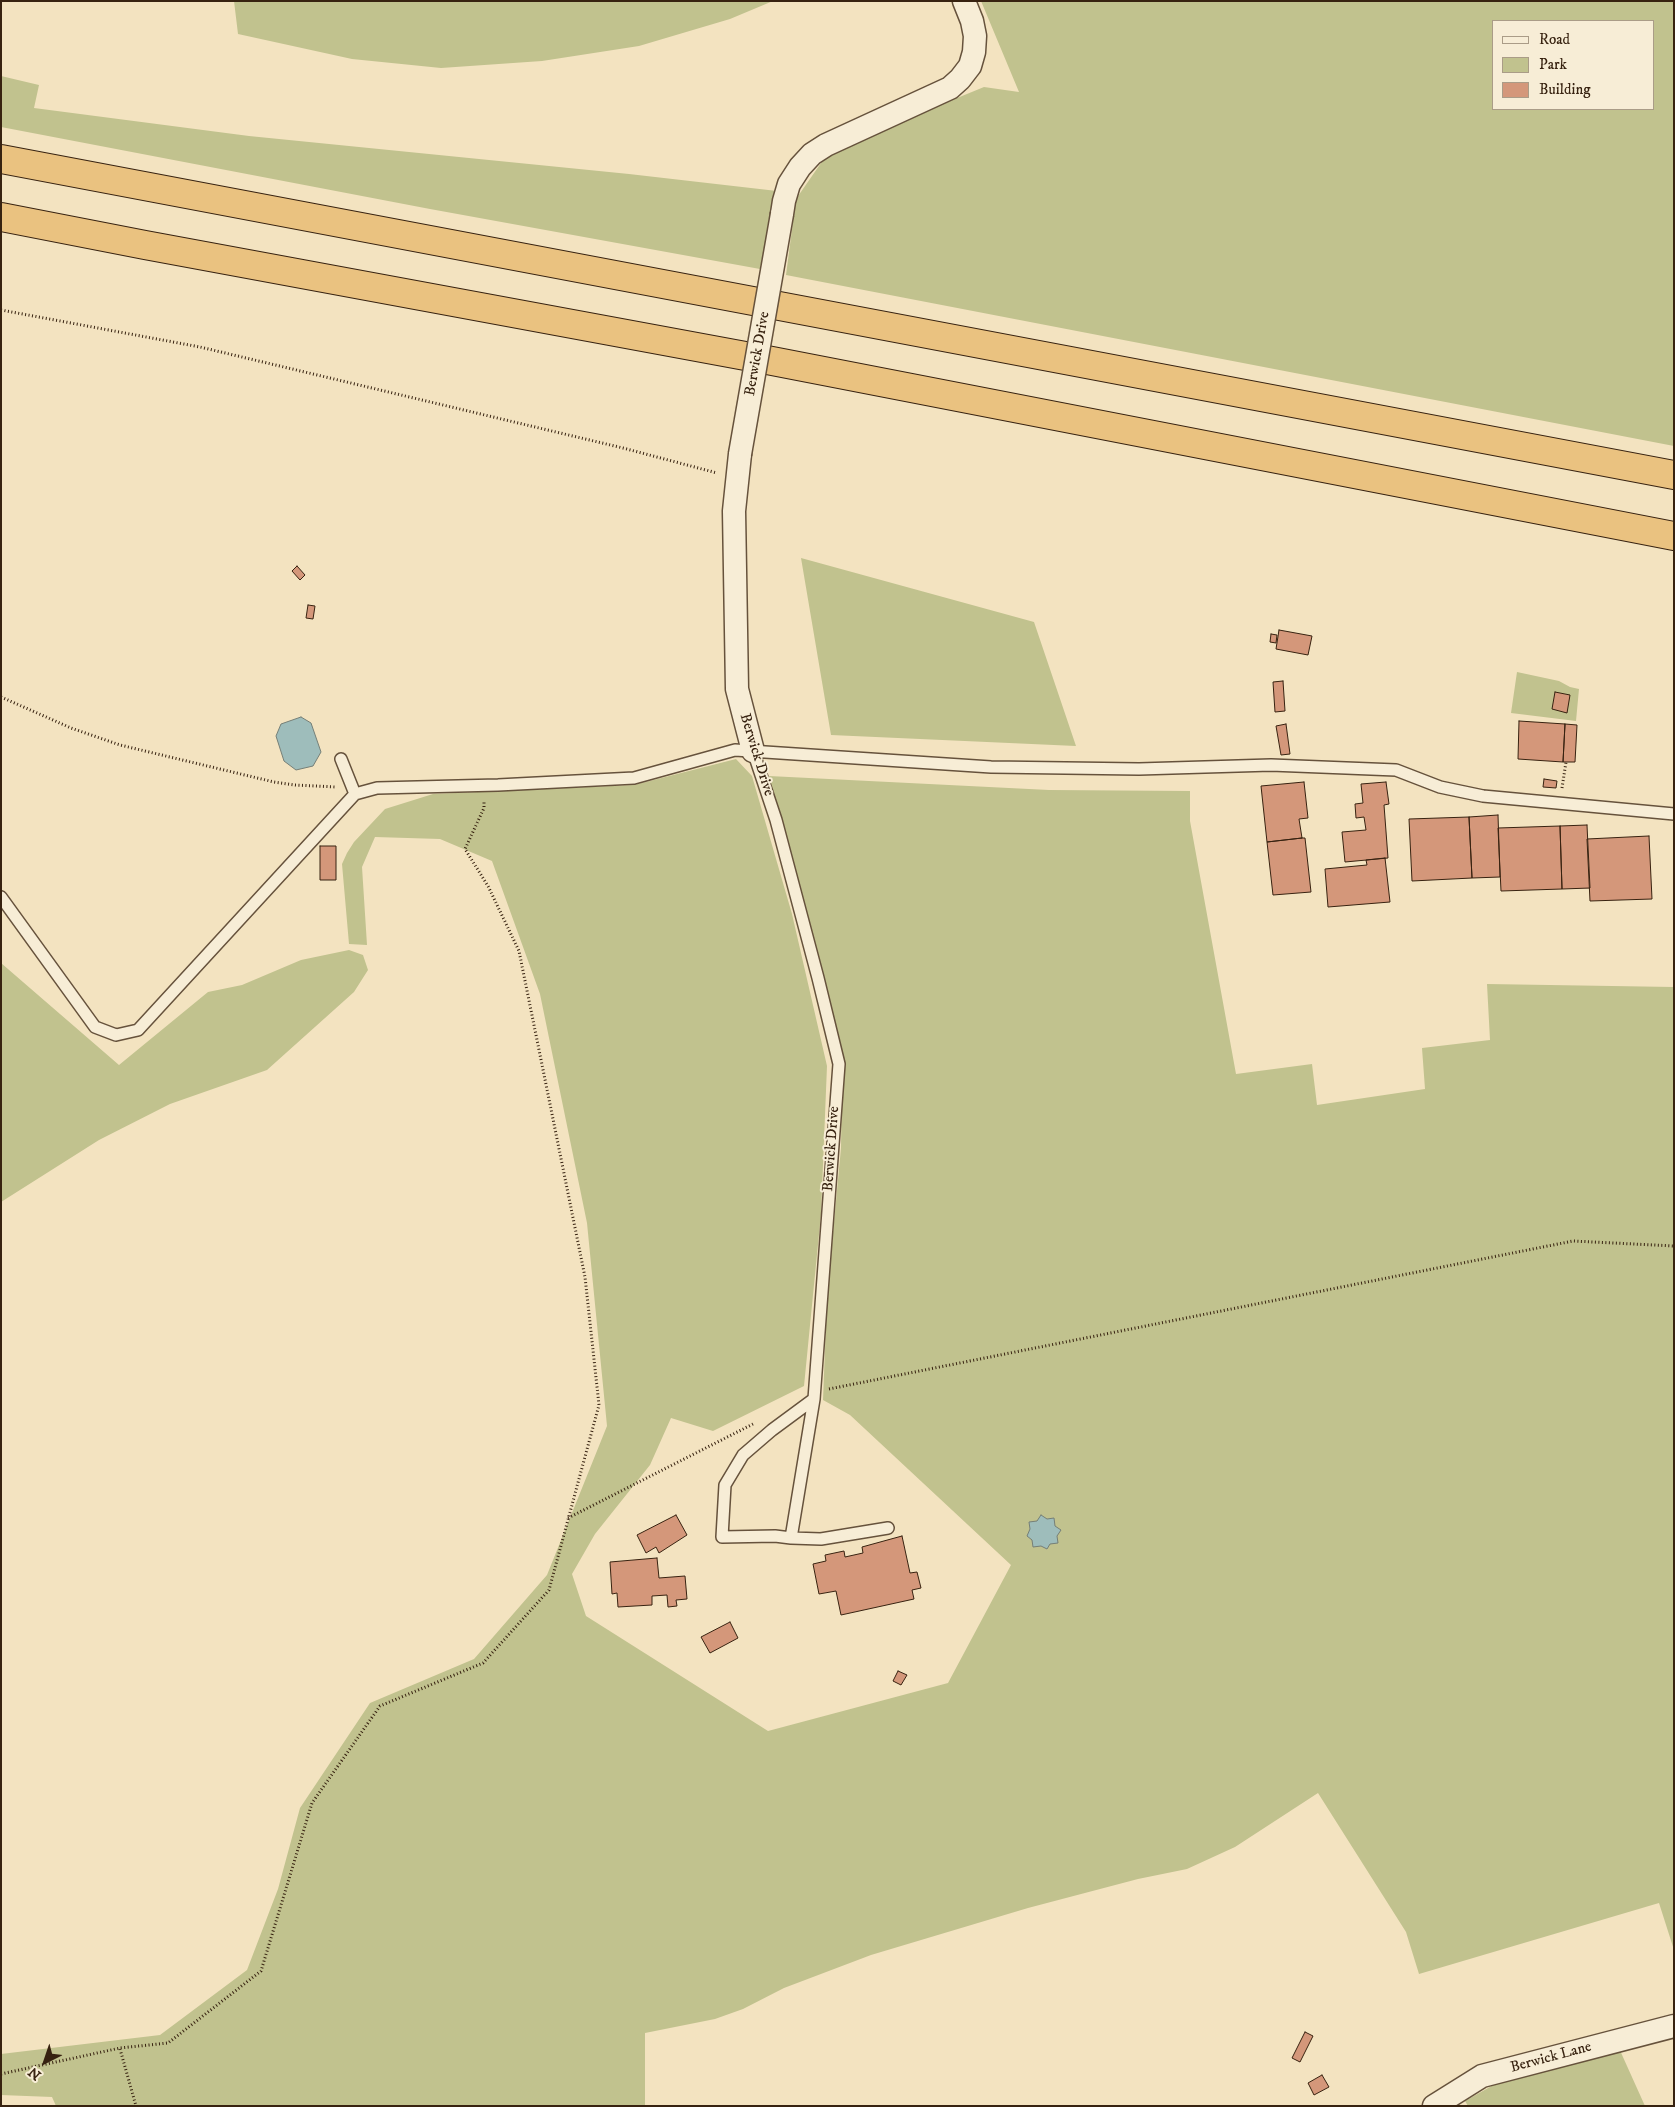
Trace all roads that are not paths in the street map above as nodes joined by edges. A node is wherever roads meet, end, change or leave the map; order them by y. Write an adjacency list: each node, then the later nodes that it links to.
1 (964, 1): 6 (street, Berwick Drive, bridge)
2 (1, 159): 4 (highway)
3 (1, 217): 5 (highway)
4 (1674, 475)
5 (1674, 536)
6 (753, 751): 8 (lane); 9 (lane); 11 (lane, Berwick Drive)
7 (341, 759): 8 (lane)
8 (356, 794): 10 (lane)
9 (1674, 814)
10 (1, 897)
11 (814, 1396): 13 (lane, Berwick Drive); 13 (lane)
12 (888, 1528): 13 (lane)
13 (791, 1538)
14 (1674, 2026): 15 (street, Berwick Lane)
15 (1434, 2106)

